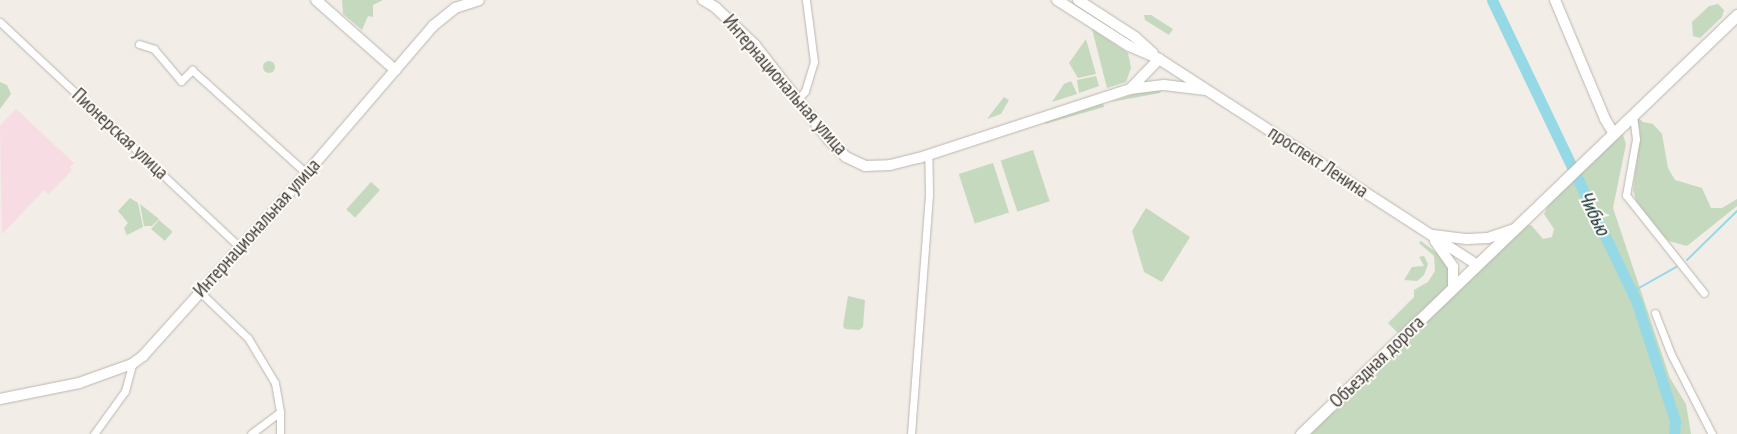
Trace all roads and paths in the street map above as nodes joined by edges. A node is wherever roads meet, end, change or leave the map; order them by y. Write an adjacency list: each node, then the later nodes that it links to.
1 (316, 0): 12 (main road)
2 (480, 0): 12 (main road, Интернациональная улица)
3 (703, 0): 15 (main road, Интернациональная улица)
4 (806, 0): 15 (street)
5 (1057, 0): 11 (main road, проспект Ленина)
6 (1078, 0): 11 (main road, проспект Ленина)
7 (1555, 0): 17 (main road)
8 (1737, 15): 16 (main road, Объездная дорога)
9 (0, 22): 22 (street, Пионерская улица)
10 (139, 44): 19 (street)
11 (1159, 59): 13 (main road, Интернациональная улица); 14 (main road, проспект Ленина)
12 (394, 70): 19 (main road, Интернациональная улица)
13 (1130, 89): 14 (main road, Интернациональная улица); 18 (main road, Интернациональная улица)
14 (1206, 90): 21 (main road, проспект Ленина)
15 (797, 100): 18 (main road, Интернациональная улица)
16 (1633, 115): 17 (main road, Объездная дорога); 26 (street)
17 (1614, 134): 20 (main road, Объездная дорога)
18 (928, 155): 34 (street)
19 (306, 174): 22 (main road, Интернациональная улица)
20 (1518, 227): 21 (main road); 23 (main road, Объездная дорога)
21 (1430, 234): 23 (main road, проспект Ленина); 24 (main road)
22 (240, 247): 25 (main road, Интернациональная улица)
23 (1478, 265): 24 (main road, Объездная дорога)
24 (1453, 289): 35 (main road, Объездная дорога)
25 (200, 292): 28 (main road, Интернациональная улица); 30 (street)
26 (1704, 293)
27 (1655, 314): 36 (street)
28 (132, 364): 29 (main road, Интернациональная улица); 31 (street)
29 (0, 399)
30 (280, 412): 32 (street); 33 (street)
31 (94, 434)
32 (251, 434)
33 (280, 434)
34 (911, 434)
35 (1301, 434)
36 (1712, 434)

